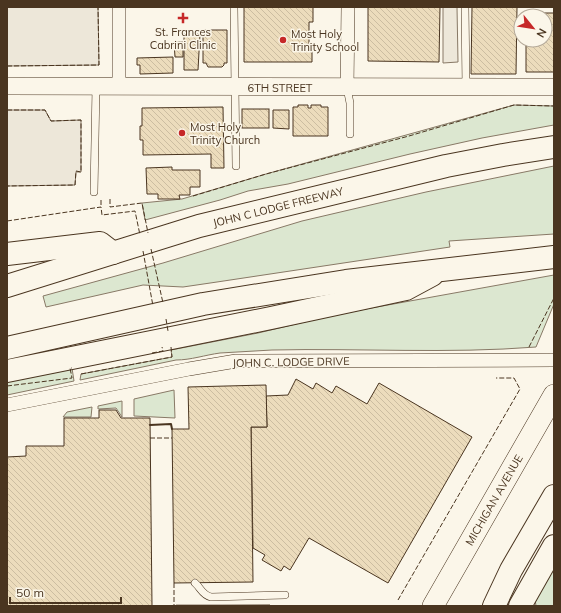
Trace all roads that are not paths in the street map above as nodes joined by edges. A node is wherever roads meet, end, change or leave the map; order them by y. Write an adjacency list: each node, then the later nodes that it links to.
1 (119, 7): 7 (street)
2 (234, 7): 9 (lane)
3 (348, 7): 10 (street)
4 (465, 7): 11 (lane)
5 (7, 86): 6 (street, 6TH STREET)
6 (96, 87): 7 (street, 6TH STREET); 15 (lane)
7 (119, 87): 9 (street, 6TH STREET)
8 (554, 87): 11 (street, 6TH STREET)
9 (236, 88): 10 (street, 6TH STREET); 14 (lane)
10 (347, 88): 11 (street, 6TH STREET); 12 (lane)
11 (466, 88)
12 (350, 134)
13 (554, 147): 16 (highway, JOHN C LODGE FREEWAY)
14 (236, 166)
15 (94, 192)
16 (113, 253): 17 (highway); 20 (highway, JOHN C LODGE FREEWAY)
17 (7, 254)
18 (554, 257): 19 (highway)
19 (442, 269): 21 (highway); 23 (highway)
20 (7, 286)
21 (7, 348)
22 (554, 360): 25 (street, JOHN C. LODGE DRIVE)
23 (7, 371)
24 (554, 395): 30 (main road, MICHIGAN AVENUE)
25 (7, 405)
26 (554, 496): 31 (highway)
27 (554, 546): 32 (highway)
28 (195, 582): 29 (lane)
29 (285, 595)
30 (433, 606)
31 (494, 606)
32 (520, 606)

